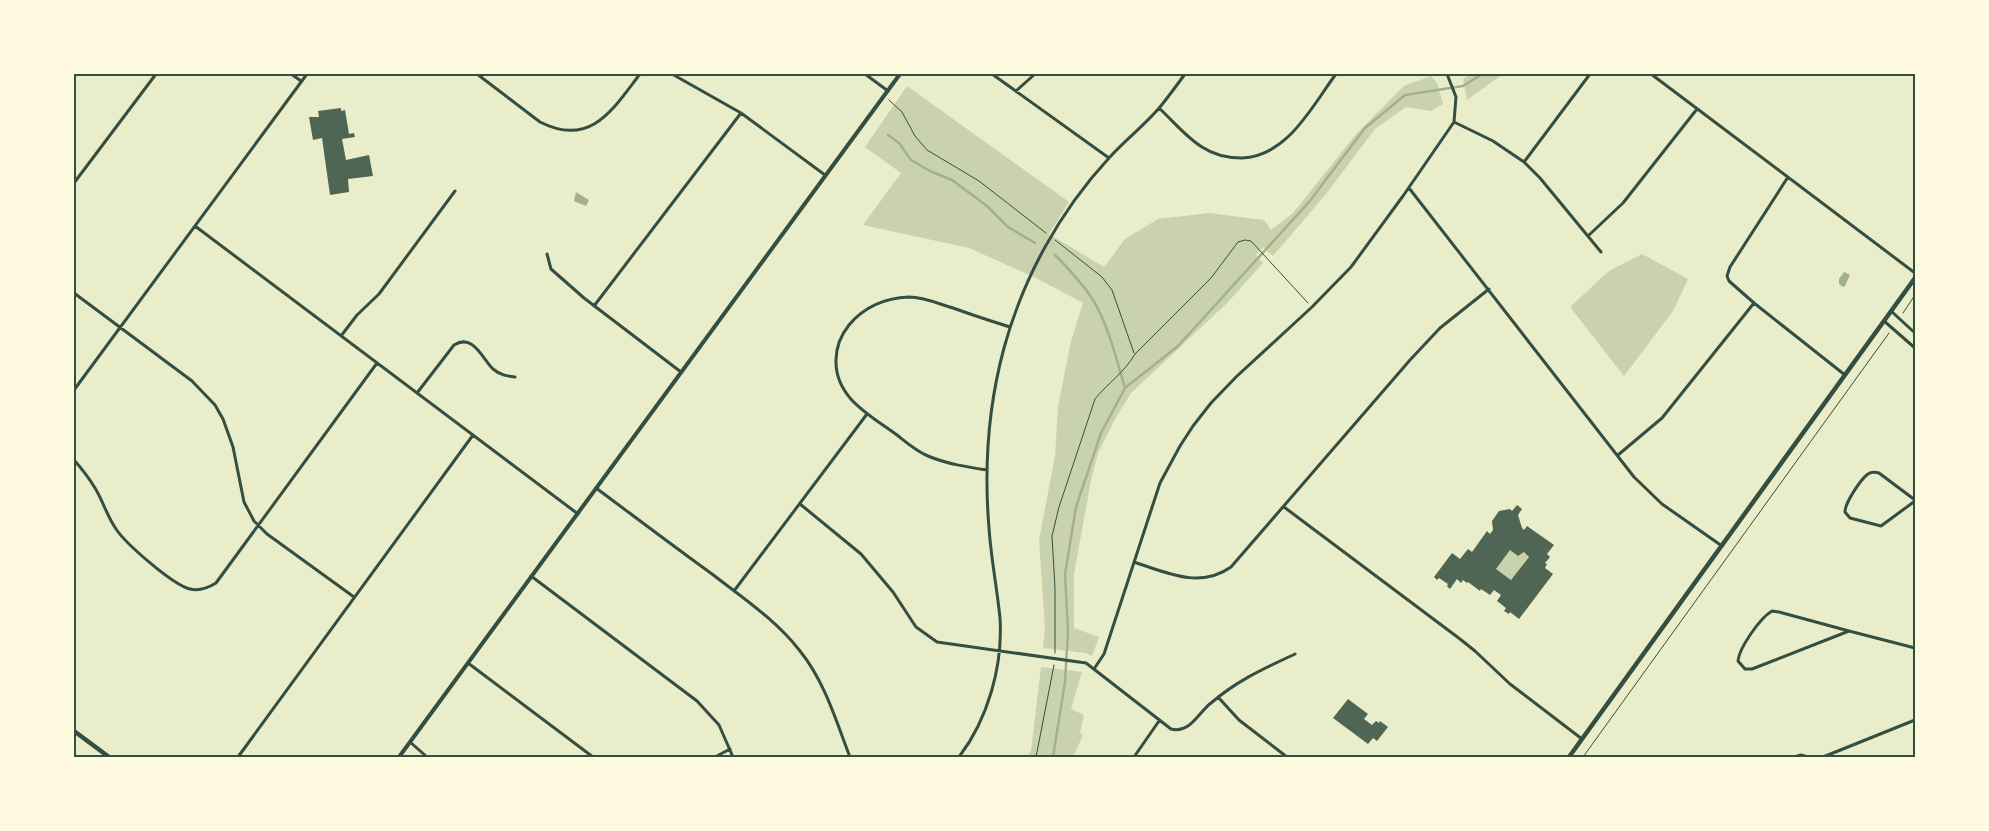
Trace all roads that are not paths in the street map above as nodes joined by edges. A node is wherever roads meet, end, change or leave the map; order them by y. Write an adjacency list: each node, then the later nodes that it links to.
1 (156, 74): 27 (street)
2 (291, 74): 16 (street)
3 (307, 74): 16 (street)
4 (477, 74): 5 (street)
5 (640, 74)
6 (672, 74): 21 (street)
7 (865, 74): 17 (street)
8 (900, 74): 17 (street)
9 (992, 74): 18 (street)
10 (1034, 74): 18 (street)
11 (1185, 74): 19 (street)
12 (1336, 74): 19 (street)
13 (1447, 74): 22 (street)
14 (1590, 74): 24 (street)
15 (1651, 74): 20 (street)
16 (301, 81): 30 (street)
17 (888, 91): 25 (street)
18 (1016, 91): 23 (street)
19 (1159, 108): 23 (street)
20 (1697, 109): 26 (street); 31 (street)
21 (740, 113): 25 (street); 39 (street)
22 (1454, 122): 24 (street); 28 (street)
23 (1109, 158): 43 (street)
24 (1524, 162): 31 (street)
25 (825, 175): 48 (street)
26 (1788, 177): 34 (street); 38 (street)
27 (74, 183)
28 (1409, 188): 36 (street); 65 (street)
29 (455, 191): 45 (street)
30 (195, 226): 42 (street); 45 (street)
31 (1588, 236): 32 (street)
32 (1601, 252)
33 (547, 254): 39 (street)
34 (1915, 274)
35 (1915, 278): 40 (main road)
36 (1488, 289): 55 (street); 61 (street)
37 (74, 293): 42 (street)
38 (1754, 303): 49 (street); 55 (street)
39 (594, 306): 48 (street)
40 (1890, 312): 41 (main road); 44 (street)
41 (1884, 321): 46 (street); 49 (main road)
42 (120, 327): 51 (street); 63 (street)
43 (1010, 328): 53 (street); 57 (street)
44 (1915, 333)
45 (341, 336): 47 (street)
46 (1915, 348)
47 (377, 363): 52 (street); 63 (street)
48 (681, 372): 58 (street)
49 (1845, 375): 64 (main road)
50 (515, 377): 52 (street)
51 (74, 390)
52 (417, 393): 54 (street)
53 (867, 414): 57 (street); 60 (street)
54 (473, 435): 62 (street); 68 (street)
55 (1618, 456): 64 (street)
56 (74, 460): 63 (street)
57 (987, 470): 71 (street)
58 (596, 488): 62 (street); 67 (street)
59 (1915, 500): 59 (street)
60 (800, 504): 67 (street); 71 (street)
61 (1284, 507): 65 (street); 79 (street)
62 (578, 514): 66 (street)
63 (258, 526): 68 (street)
64 (1722, 546): 79 (main road)
65 (1134, 562): 74 (street)
66 (532, 576): 73 (street); 81 (street)
67 (734, 591): 89 (street)
68 (354, 597): 83 (street)
69 (1848, 632): 69 (street); 70 (street)
70 (1915, 648)
71 (999, 651): 74 (street); 90 (street)
72 (1295, 654): 75 (street)
73 (468, 663): 80 (street); 86 (street)
74 (1094, 668): 77 (street)
75 (1218, 697): 77 (street); 92 (street)
76 (1915, 720): 96 (street)
77 (1159, 721): 91 (street)
78 (74, 731): 82 (main road)
79 (1582, 739): 93 (main road)
80 (410, 742): 84 (street); 85 (street)
81 (730, 749): 87 (street); 88 (street)
82 (110, 757)
83 (238, 757)
84 (399, 757)
85 (427, 757)
86 (593, 757)
87 (715, 757)
88 (733, 757)
89 (850, 757)
90 (959, 757)
91 (1134, 757)
92 (1286, 757)
93 (1569, 757)
94 (1794, 757): 95 (street)
95 (1808, 757)
96 (1823, 757)

